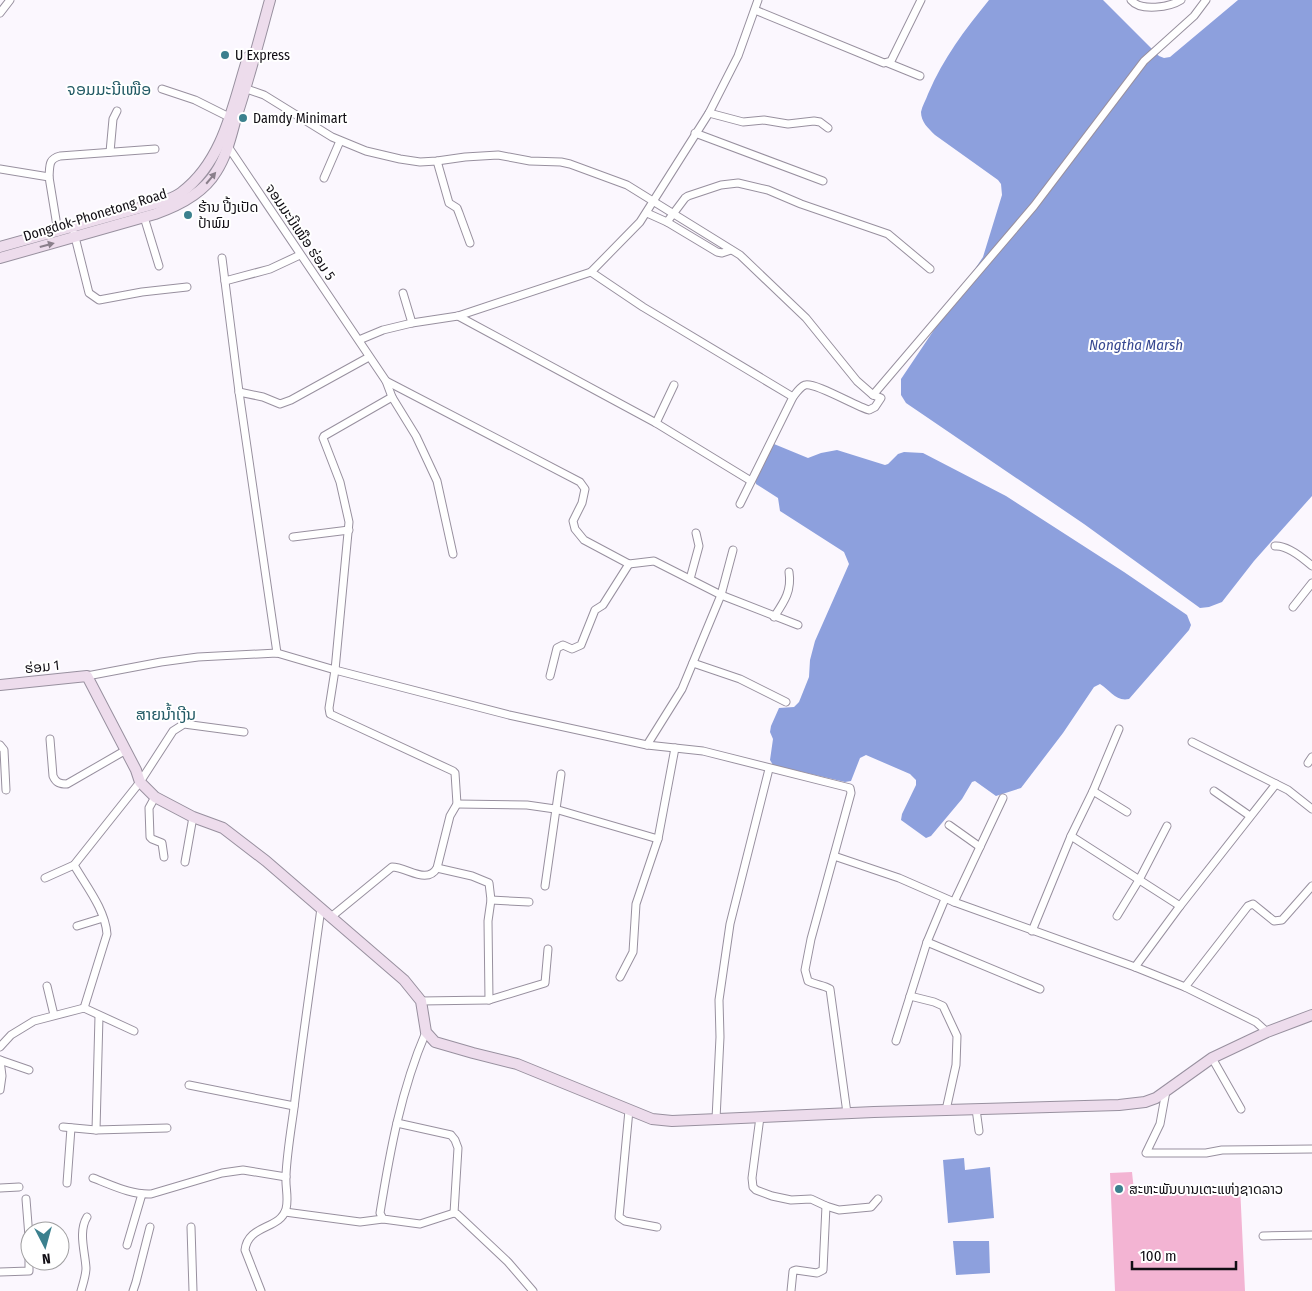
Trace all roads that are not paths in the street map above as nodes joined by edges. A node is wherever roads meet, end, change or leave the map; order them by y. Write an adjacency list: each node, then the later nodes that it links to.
1 (263, 0): 13 (street, Dongdok-Phonetong Road)
2 (270, 0): 13 (street, Dongdok-Phonetong Road)
3 (758, 0): 9 (street)
4 (921, 0): 11 (street)
5 (1181, 0): 7 (street)
6 (1206, 0): 56 (street)
7 (1134, 1)
8 (7, 2): 10 (street)
9 (755, 10): 11 (street); 16 (street)
10 (0, 13)
11 (888, 63): 12 (street)
12 (920, 76)
13 (242, 88): 17 (street, Dongdok-Phonetong Road); 21 (street); 22 (street, Dongdok-Phonetong Road)
14 (162, 89): 17 (street)
15 (117, 111): 24 (street)
16 (709, 113): 18 (street); 19 (street)
17 (229, 117): 20 (street, Dongdok-Phonetong Road)
18 (828, 128)
19 (696, 133): 29 (street); 30 (street)
20 (221, 139): 22 (street, ຈອມມະນີເໜືອ ຮ່ອມ 5); 36 (street, Dongdok-Phonetong Road)
21 (340, 141): 25 (street); 28 (street)
22 (228, 147): 33 (street, Dongdok-Phonetong Road, one-way to 22); 40 (street, ຈອມມະນີເໜືອ ຮ່ອມ 5)
23 (155, 150): 24 (street)
24 (110, 152): 27 (street)
25 (436, 161): 30 (street); 37 (street)
26 (0, 169): 27 (street)
27 (49, 177): 35 (street)
28 (324, 178)
29 (823, 181)
30 (654, 202): 31 (street); 32 (street)
31 (647, 213): 34 (street); 45 (street)
32 (673, 213): 34 (street); 39 (street); 44 (street)
33 (144, 217): 36 (street, Dongdok-Phonetong Road); 43 (street)
34 (668, 222): 39 (street)
35 (58, 232): 36 (street, Dongdok-Phonetong Road); 38 (street, Dongdok-Phonetong Road)
36 (74, 232): 41 (street, Dongdok-Phonetong Road, one-way to 36); 47 (street)
37 (470, 243)
38 (0, 247)
39 (731, 250): 56 (street)
40 (300, 255): 46 (street); 51 (street, ຈອມມະນີເໜືອ ຮ່ອມ 5)
41 (0, 258)
42 (222, 258): 46 (street)
43 (159, 266)
44 (930, 269)
45 (591, 272): 49 (street); 58 (street)
46 (225, 281): 55 (street)
47 (187, 287)
48 (403, 293): 50 (street)
49 (458, 316): 50 (street); 59 (street)
50 (412, 323): 51 (street)
51 (359, 340): 52 (street, ຈອມມະນີເໜືອ ຮ່ອມ 5)
52 (369, 357): 53 (street, ຈອມມະນີເໜືອ ຮ່ອມ 5); 55 (street)
53 (386, 381): 57 (street); 68 (street)
54 (674, 385): 59 (street)
55 (239, 392): 77 (street)
56 (873, 395): 58 (street)
57 (392, 397): 62 (street); 67 (street)
58 (793, 397): 60 (street)
59 (656, 423): 60 (street)
60 (751, 481): 61 (street)
61 (740, 504)
62 (349, 530): 64 (street); 79 (street)
63 (696, 533): 71 (street)
64 (293, 537)
65 (1275, 546): 69 (street)
66 (733, 550): 73 (street)
67 (453, 554)
68 (628, 564): 71 (street); 81 (street)
69 (1312, 566)
70 (789, 572): 75 (street)
71 (690, 579): 73 (street)
72 (1312, 583): 74 (street)
73 (722, 595): 75 (street); 78 (street)
74 (1293, 607)
75 (774, 617): 76 (street)
76 (798, 625)
77 (277, 653): 79 (street); 80 (street)
78 (693, 663): 83 (street); 89 (street)
79 (335, 670): 89 (street); 101 (street)
80 (87, 676): 82 (street, ຮ່ອມ 1); 91 (street)
81 (550, 676)
82 (0, 685)
83 (786, 702)
84 (1119, 729): 97 (street)
85 (244, 732): 94 (street)
86 (50, 739): 91 (street)
87 (1192, 742): 95 (street)
88 (0, 745): 96 (street)
89 (646, 745): 90 (street)
90 (675, 748): 92 (street); 110 (street)
91 (126, 750): 94 (street)
92 (769, 769): 112 (street); 164 (street)
93 (561, 774): 102 (street)
94 (140, 782): 99 (street); 115 (street)
95 (1276, 784): 103 (street); 105 (street)
96 (6, 790)
97 (1093, 791): 104 (street); 109 (street)
98 (1214, 792): 105 (street)
99 (156, 798): 106 (street); 113 (street)
100 (1003, 798): 111 (street)
101 (457, 804): 102 (street); 116 (street)
102 (555, 809): 110 (street); 119 (street)
103 (1312, 809)
104 (1127, 812)
105 (1250, 816): 125 (street)
106 (193, 817): 114 (street); 126 (street)
107 (949, 826): 111 (street)
108 (1167, 826): 118 (street)
109 (1071, 836): 118 (street); 131 (street)
110 (658, 839): 135 (street)
111 (980, 847): 124 (street)
112 (834, 856): 121 (street); 162 (street)
113 (164, 857)
114 (185, 862)
115 (74, 865): 117 (street); 129 (street)
116 (437, 868): 122 (street); 128 (street)
117 (45, 878)
118 (1139, 880): 125 (street); 127 (street)
119 (545, 886)
120 (1312, 886): 137 (street)
121 (945, 898): 124 (street); 132 (street)
122 (491, 900): 123 (street); 140 (street)
123 (529, 902)
124 (954, 902): 131 (street)
125 (1180, 906): 134 (street)
126 (321, 908): 128 (street); 157 (street)
127 (1117, 916)
128 (331, 917): 141 (street)
129 (103, 918): 130 (street); 142 (street)
130 (77, 926)
131 (1032, 932): 134 (street)
132 (927, 942): 138 (street); 139 (street)
133 (548, 949): 140 (street)
134 (1135, 967): 137 (street)
135 (620, 977)
136 (47, 986): 143 (street)
137 (1185, 987): 148 (street)
138 (1040, 990)
139 (910, 996): 149 (street); 161 (street)
140 (489, 1000): 141 (street)
141 (421, 1001): 147 (street)
142 (84, 1008): 143 (street); 145 (street)
143 (54, 1015): 150 (street)
144 (1312, 1015): 148 (street)
145 (99, 1016): 146 (street); 169 (street)
146 (134, 1031)
147 (426, 1032): 160 (street); 165 (street)
148 (1267, 1032): 151 (street)
149 (896, 1042)
150 (0, 1047)
151 (1212, 1058): 156 (street); 159 (street)
152 (0, 1060): 153 (street); 155 (street)
153 (29, 1070)
154 (189, 1085): 157 (street)
155 (0, 1090)
156 (1166, 1091): 158 (street); 171 (street)
157 (294, 1106): 172 (street)
158 (976, 1109): 161 (street); 170 (street)
159 (1241, 1109)
160 (629, 1110): 164 (street); 186 (street)
161 (946, 1110): 162 (street)
162 (848, 1113): 163 (street)
163 (760, 1117): 164 (street); 180 (street)
164 (716, 1119)
165 (397, 1123): 182 (street); 184 (street)
166 (63, 1127): 167 (street)
167 (71, 1128): 169 (street); 174 (street)
168 (167, 1128): 169 (street)
169 (96, 1130)
170 (978, 1131)
171 (1312, 1149)
172 (286, 1177): 177 (street); 181 (street)
173 (93, 1178): 177 (street)
174 (67, 1183)
175 (19, 1187): 176 (street)
176 (0, 1188)
177 (142, 1194): 190 (street)
178 (26, 1199): 191 (street)
179 (878, 1199): 180 (street)
180 (826, 1206): 197 (street)
181 (285, 1212): 184 (street); 195 (street)
182 (454, 1213): 184 (street); 196 (street)
183 (87, 1217): 192 (street)
184 (383, 1219)
185 (150, 1227): 193 (street)
186 (656, 1227)
187 (191, 1228): 194 (street)
188 (1312, 1235): 189 (street)
189 (1263, 1236)
190 (127, 1245)
191 (0, 1272)
192 (82, 1291)
193 (133, 1291)
194 (193, 1291)
195 (261, 1291)
196 (533, 1291)
197 (791, 1291)

